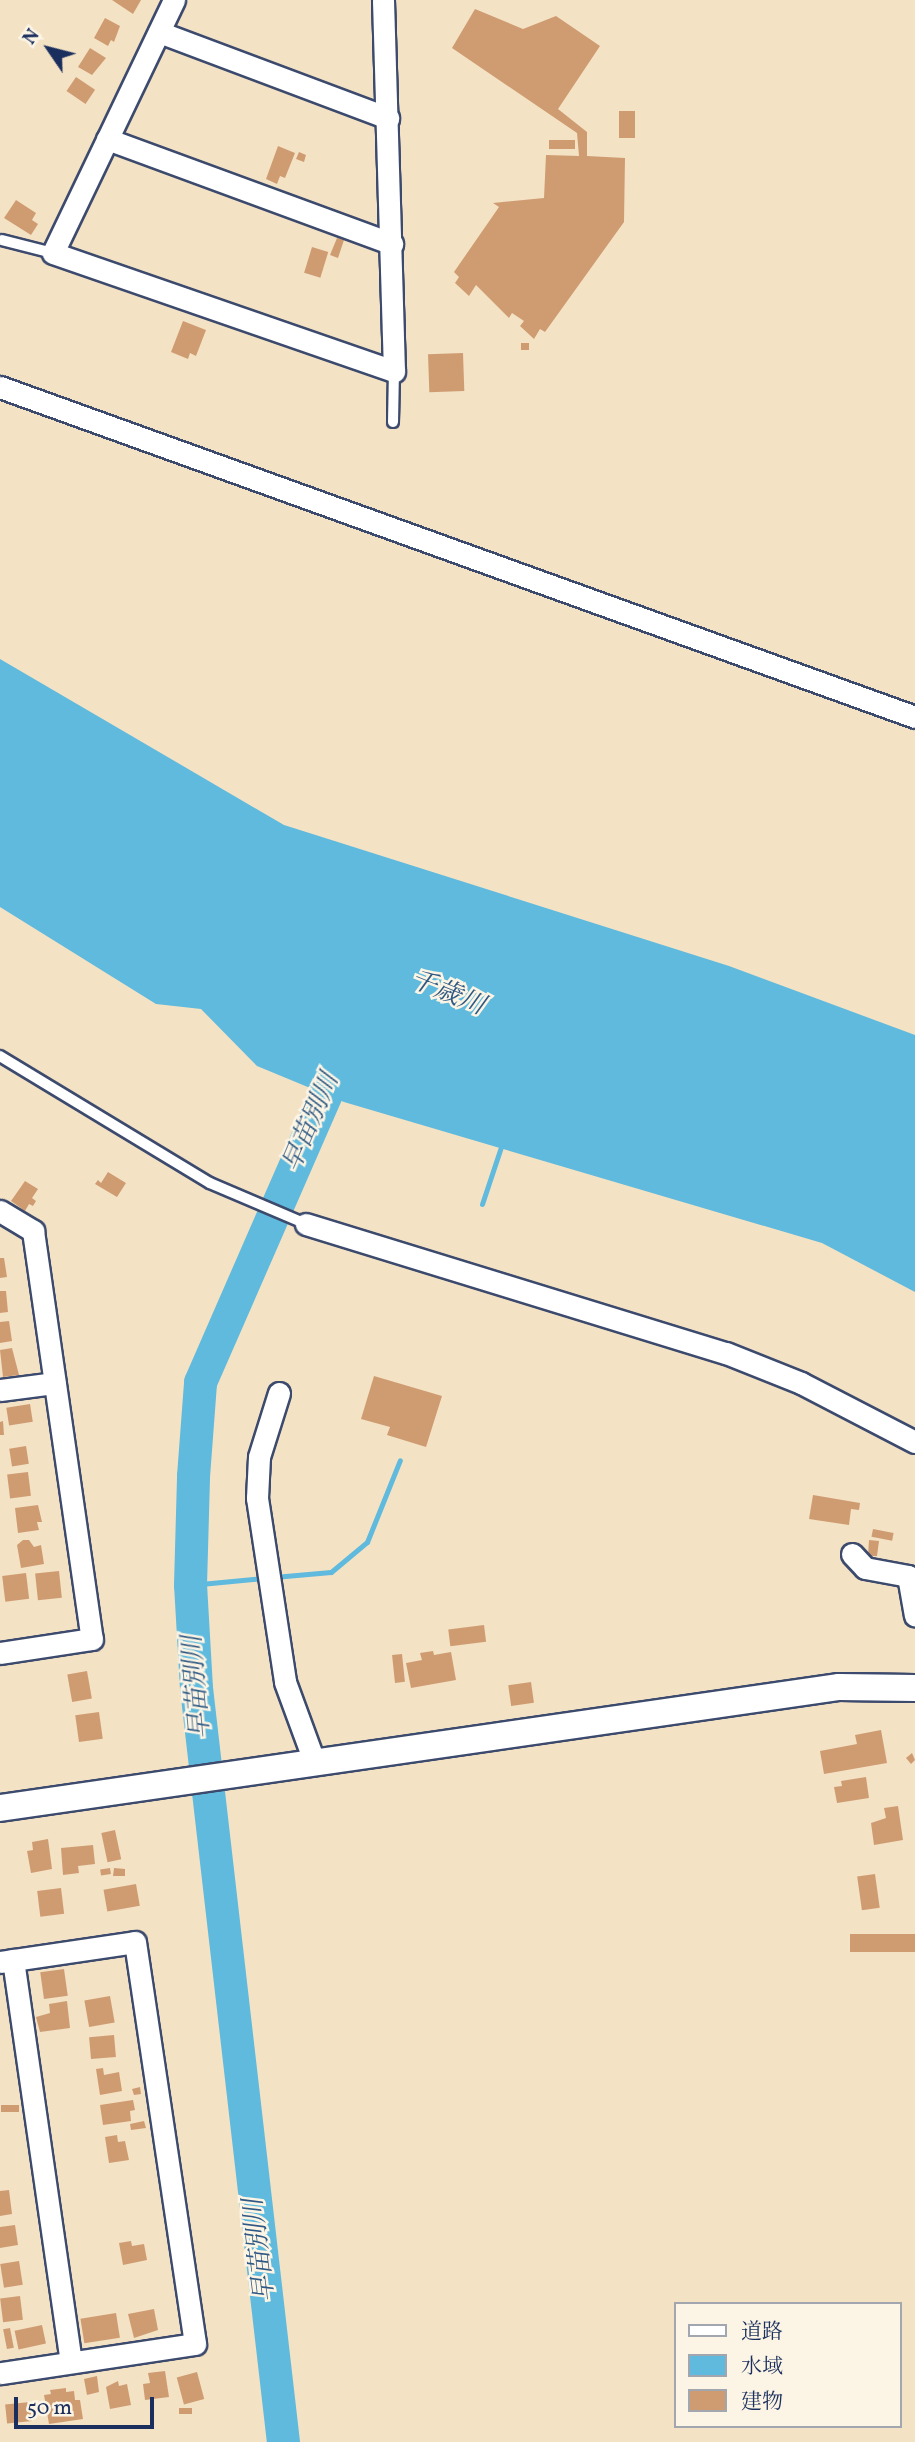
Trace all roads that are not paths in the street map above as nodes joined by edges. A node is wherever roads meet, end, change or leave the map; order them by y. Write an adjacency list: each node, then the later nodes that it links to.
1 (174, 0): 3 (street)
2 (383, 0): 4 (street)
3 (159, 32): 4 (street); 5 (street)
4 (388, 118): 7 (street)
5 (107, 139): 7 (street); 8 (street)
6 (2, 240): 8 (lane)
7 (392, 244): 9 (street)
8 (53, 253): 9 (street)
9 (394, 371): 11 (lane)
10 (0, 387): 12 (street)
11 (393, 422)
12 (915, 717)
13 (0, 1056): 15 (lane)
14 (0, 1211): 16 (street)
15 (306, 1224): 19 (street)
16 (55, 1383): 17 (street); 22 (street)
17 (0, 1390)
18 (279, 1393): 24 (street)
19 (915, 1442)
20 (852, 1554): 21 (street)
21 (915, 1615)
22 (0, 1653)
23 (915, 1688): 24 (street)
24 (302, 1762): 25 (street)
25 (0, 1808)
26 (7, 1961): 27 (street); 27 (street)
27 (71, 2362): 28 (street)
28 (0, 2373)

